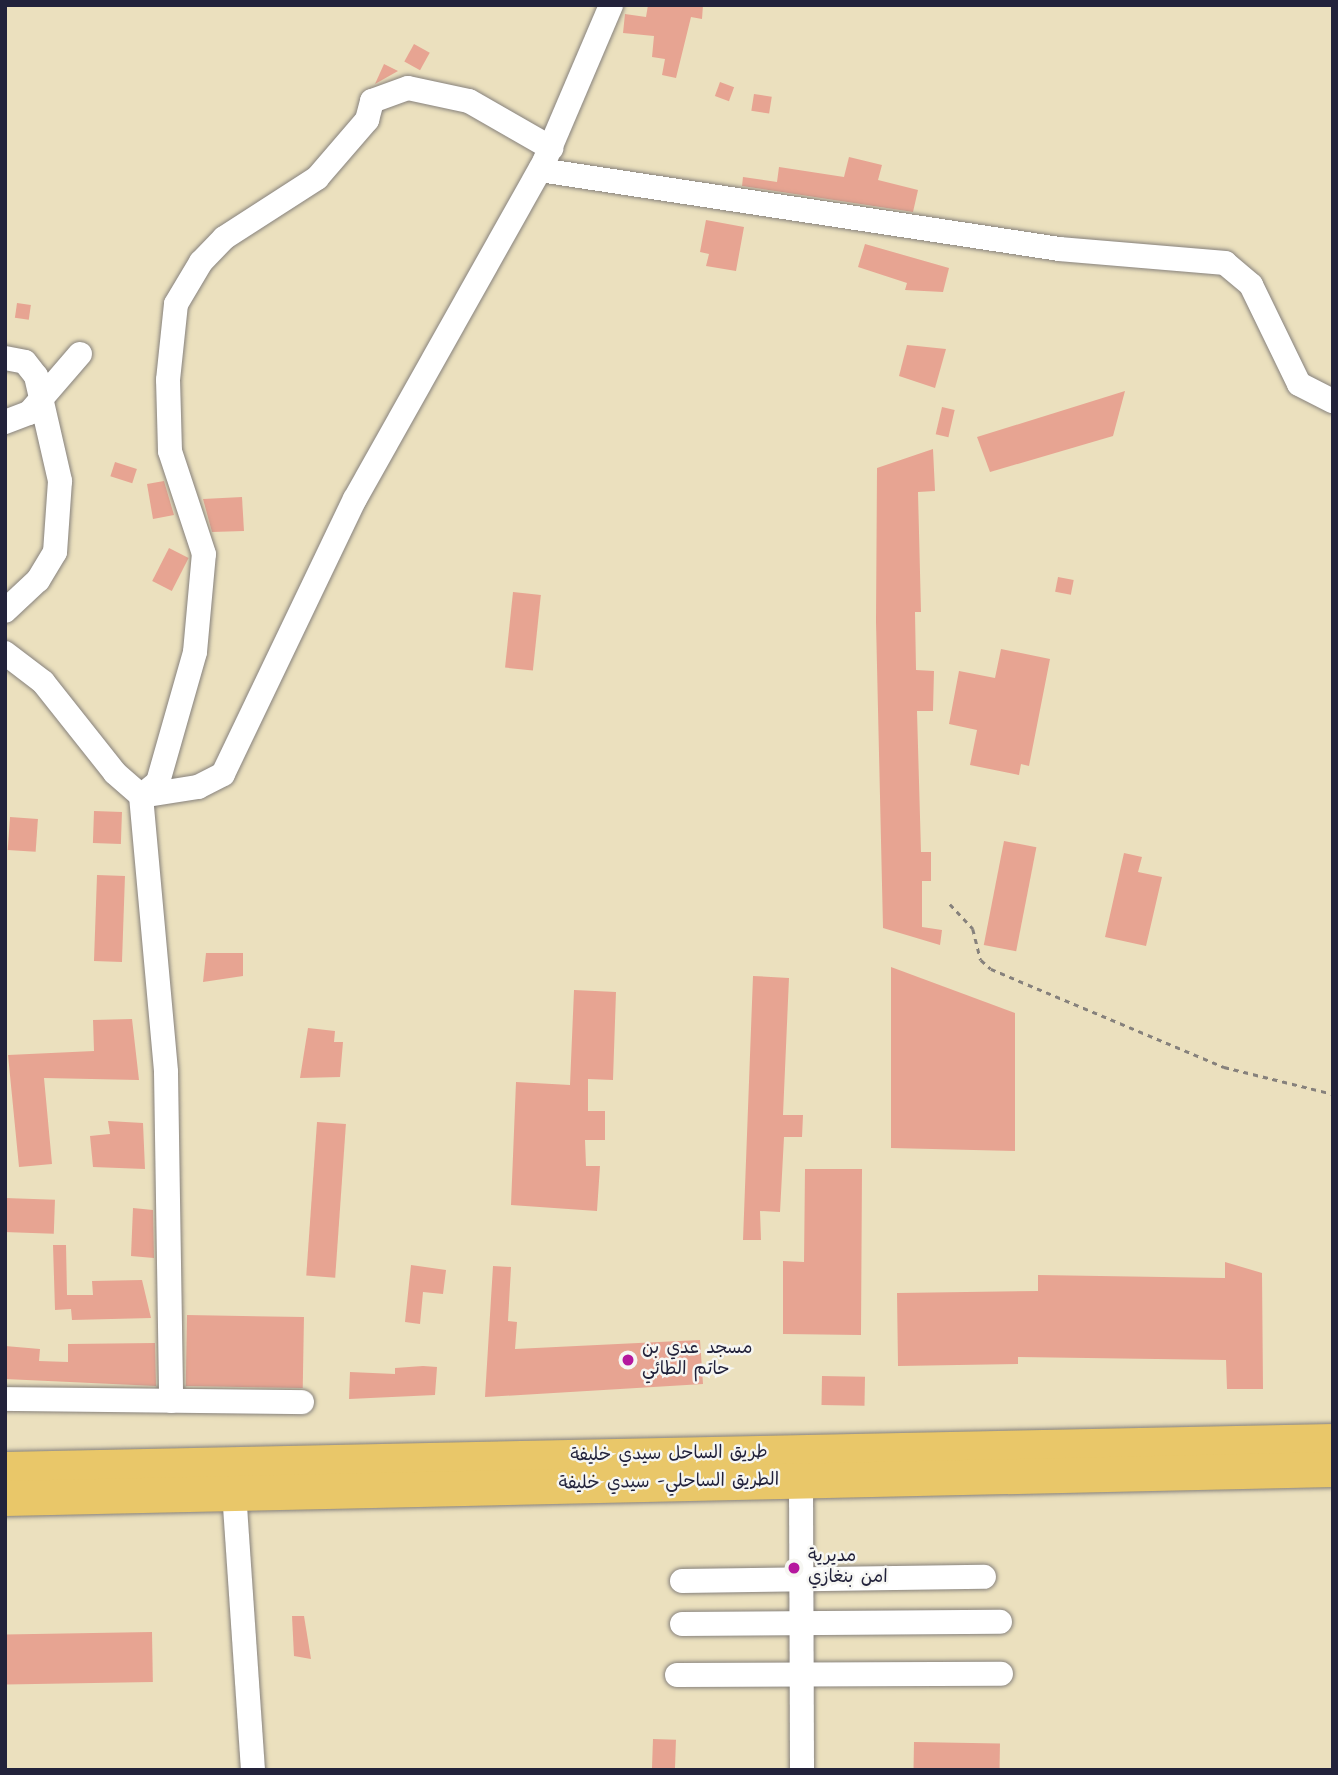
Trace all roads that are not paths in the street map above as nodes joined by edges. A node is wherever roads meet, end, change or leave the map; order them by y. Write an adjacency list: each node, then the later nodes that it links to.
1 (611, 5): 2 (street)
2 (551, 148): 3 (street); 11 (street)
3 (540, 170): 7 (street); 11 (street)
4 (80, 354): 6 (street)
5 (5, 358): 6 (street)
6 (40, 397): 8 (street); 9 (street)
7 (1333, 401)
8 (5, 422)
9 (5, 611)
10 (5, 653): 11 (street)
11 (141, 796): 13 (street)
12 (5, 1399): 13 (street)
13 (171, 1401): 14 (street)
14 (302, 1402)
15 (1333, 1441): 18 (highway, طريق الساحل سيدي خليفة)
16 (5, 1469): 18 (highway, طريق الساحل سيدي خليفة)
17 (1333, 1469): 19 (highway, الطريق الساحلي- سيدي خليفة)
18 (233, 1478): 19 (highway, الطريق الساحلي- سيدي خليفة); 20 (highway, الطريق الساحلي- سيدي خليفة); 30 (street)
19 (801, 1480): 21 (street)
20 (5, 1498)
21 (803, 1576): 22 (street); 23 (street); 24 (street)
22 (984, 1577)
23 (682, 1581)
24 (804, 1620): 25 (street); 26 (street); 27 (street)
25 (1000, 1622)
26 (682, 1624)
27 (804, 1672): 28 (street); 29 (street); 31 (street)
28 (1000, 1674)
29 (677, 1675)
30 (253, 1770)
31 (802, 1770)

